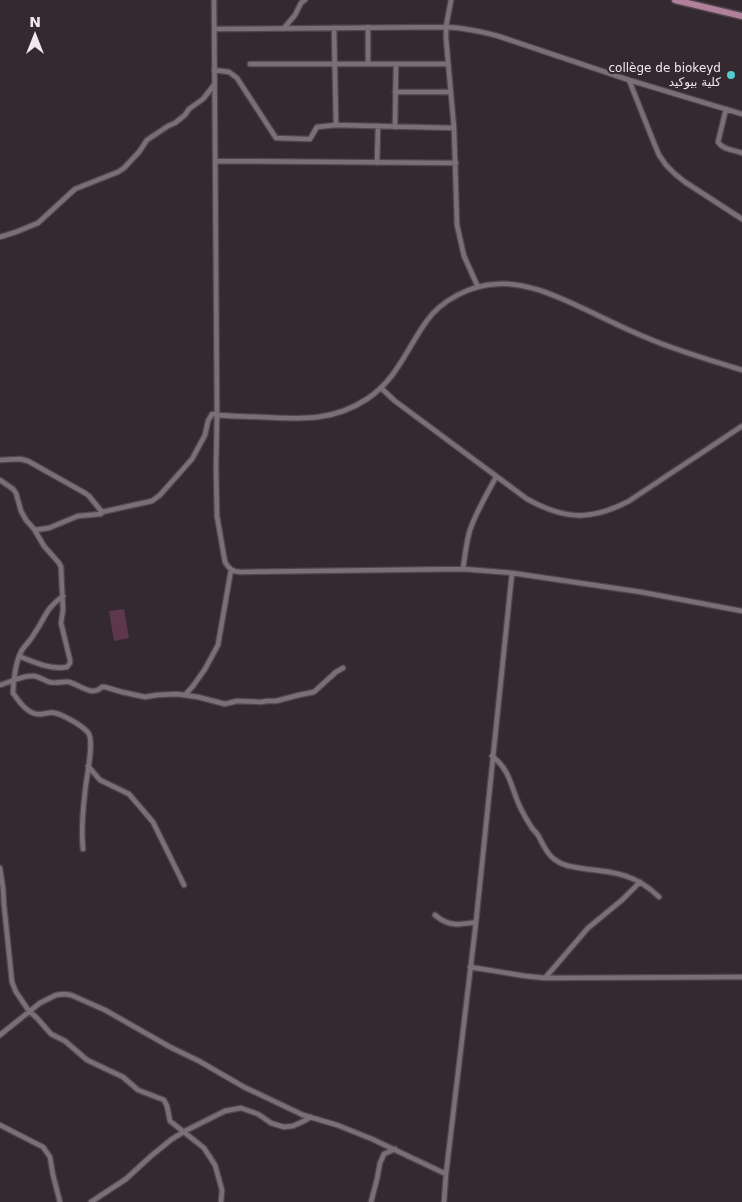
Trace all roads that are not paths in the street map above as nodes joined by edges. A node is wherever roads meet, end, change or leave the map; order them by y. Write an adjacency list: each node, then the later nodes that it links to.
1 (214, 0): 11 (street)
2 (304, 0): 9 (street)
3 (451, 0): 8 (street)
4 (675, 0): 5 (main road)
5 (691, 2): 6 (main road)
6 (742, 16)
7 (368, 27): 8 (street); 10 (street); 13 (street)
8 (446, 27): 15 (street); 18 (street)
9 (284, 28): 10 (street); 11 (street)
10 (334, 28): 16 (street)
11 (214, 29): 17 (street)
12 (250, 64): 16 (street)
13 (368, 64): 14 (street); 16 (street)
14 (396, 64): 15 (street); 20 (street)
15 (448, 64): 21 (street)
16 (335, 65): 24 (street)
17 (214, 70): 19 (street); 24 (street)
18 (629, 80): 22 (street); 32 (street)
19 (214, 84): 29 (street); 33 (street)
20 (396, 92): 21 (street); 26 (street)
21 (451, 92): 27 (street)
22 (726, 109): 23 (street); 28 (street)
23 (742, 114)
24 (336, 125): 25 (street)
25 (378, 126): 26 (street); 30 (street)
26 (395, 127): 27 (street)
27 (454, 128): 31 (street)
28 (742, 153)
29 (215, 161): 30 (street); 37 (street)
30 (377, 163): 31 (street)
31 (456, 163): 34 (street)
32 (742, 219)
33 (0, 237)
34 (478, 287): 35 (street); 36 (street)
35 (742, 370)
36 (381, 388): 37 (street); 40 (street)
37 (217, 415): 42 (street); 44 (street)
38 (742, 426): 40 (street)
39 (0, 460): 42 (street)
40 (496, 477): 45 (street)
41 (0, 480): 43 (street)
42 (102, 512): 43 (street)
43 (35, 530): 47 (street)
44 (231, 570): 45 (street); 53 (street)
45 (463, 570): 46 (street)
46 (512, 573): 48 (street); 54 (street)
47 (63, 596): 49 (street); 49 (street)
48 (742, 611)
49 (19, 656): 51 (street)
50 (343, 668): 53 (street)
51 (14, 680): 52 (street); 53 (street); 55 (street)
52 (0, 686)
53 (185, 695)
54 (492, 756): 58 (street); 62 (street)
55 (88, 766): 56 (street); 59 (street)
56 (82, 849)
57 (0, 868): 66 (street)
58 (640, 882): 60 (street); 65 (street)
59 (184, 885)
60 (659, 897)
61 (435, 914): 62 (street)
62 (476, 922): 63 (street)
63 (470, 967): 65 (street); 72 (street)
64 (742, 977): 65 (street)
65 (545, 978)
66 (28, 1011): 67 (street); 68 (street); 70 (street)
67 (0, 1035)
68 (311, 1117): 70 (street); 71 (street)
69 (0, 1126): 73 (street)
70 (184, 1132): 74 (street); 75 (street)
71 (395, 1149): 72 (street); 76 (street)
72 (446, 1174): 77 (street)
73 (60, 1202)
74 (91, 1202)
75 (221, 1202)
76 (370, 1202)
77 (444, 1202)

